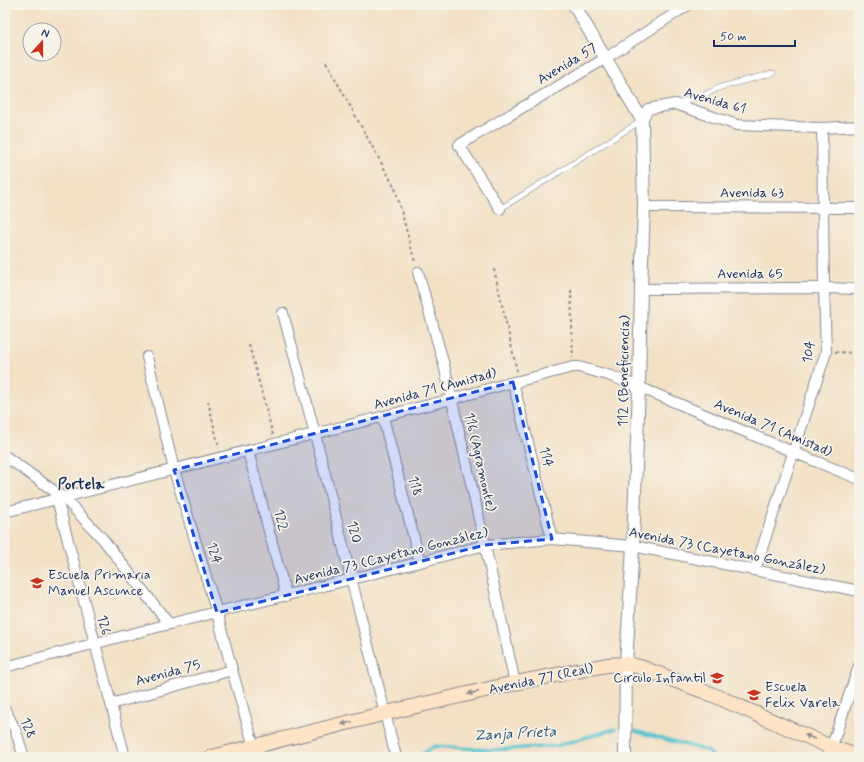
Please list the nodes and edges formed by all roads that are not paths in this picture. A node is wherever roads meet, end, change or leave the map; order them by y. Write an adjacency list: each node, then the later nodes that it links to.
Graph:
1 (574, 5): 3 (street, 112 (Beneficiencia))
2 (688, 5): 3 (street, Avenida 57)
3 (606, 58): 6 (street, 112 (Beneficiencia)); 12 (street, Avenida 57)
4 (773, 73): 5 (lane)
5 (675, 104): 6 (street, Avenida 61); 8 (street, Avenida 61)
6 (642, 120): 9 (street, 112 (Beneficiencia)); 12 (lane, Avenida 61)
7 (859, 126): 8 (street, Avenida 61)
8 (822, 128): 10 (street, 104)
9 (644, 207): 10 (street, Avenida 63); 15 (street, 112 (Beneficiencia))
10 (824, 208): 11 (street, Avenida 63); 14 (street, 104)
11 (859, 208)
12 (500, 210)
13 (418, 272): 21 (street, 116 (Agramonte))
14 (824, 288): 15 (street, Avenida 65); 16 (street, Avenida 65); 25 (street, 104)
15 (641, 289): 20 (street, 112 (Beneficiencia))
16 (859, 289)
17 (283, 313): 23 (street, 120)
18 (147, 357): 27 (street, 124)
19 (516, 382): 20 (street, Avenida 71 (Amistad)); 21 (street, Avenida 71 (Amistad)); 31 (street, 114)
20 (639, 387): 25 (street, Avenida 71 (Amistad)); 33 (street, 112 (Beneficiencia))
21 (452, 399): 22 (street, Avenida 71 (Amistad)); 32 (street, 116 (Agramonte))
22 (383, 417): 23 (street, Avenida 71 (Amistad)); 34 (street, 118)
23 (316, 434): 24 (street, Avenida 71 (Amistad)); 36 (street, 120)
24 (248, 451): 27 (street, Avenida 71 (Amistad)); 38 (street, 122)
25 (793, 452): 28 (street, Avenida 71 (Amistad)); 35 (street, 104)
26 (5, 456): 29 (street)
27 (174, 470): 29 (street, Avenida 71 (Amistad)); 39 (street, 124)
28 (859, 479)
29 (60, 498): 30 (street, Avenida 71 (Amistad)); 40 (street); 41 (street, 126)
30 (5, 512)
31 (552, 539): 32 (street, Avenida 73 (Cayetano González)); 33 (street, Avenida 73 (Cayetano González))
32 (485, 545): 34 (street, Avenida 73 (Cayetano González)); 46 (street, 116 (Agramonte))
33 (634, 546): 35 (street, Avenida 73 (Cayetano González)); 42 (street, 112 (Beneficiencia))
34 (420, 562): 36 (street, Avenida 73 (Cayetano González))
35 (755, 570): 37 (street, Avenida 73 (Cayetano González))
36 (352, 579): 38 (street, Avenida 73 (Cayetano González)); 49 (street, 120)
37 (859, 591)
38 (286, 596): 39 (street, Avenida 73 (Cayetano González))
39 (217, 613): 40 (street, Avenida 73 (Cayetano González)); 45 (street, 124)
40 (170, 624): 41 (street, Avenida 73 (Cayetano González))
41 (95, 644): 44 (street, Avenida 73 (Cayetano González)); 47 (street, 126)
42 (626, 664): 46 (main road, Avenida 77 (Real)); 51 (main road, Avenida 77 (Real), one-way to 42); 56 (street, 112 (Beneficiencia))
43 (859, 666): 51 (street)
44 (5, 667)
45 (232, 670): 47 (street, Avenida 75); 50 (street, 124)
46 (515, 683): 49 (main road, Avenida 77 (Real), one-way to 49)
47 (111, 704): 53 (street, 126)
48 (5, 710): 52 (street, 128)
49 (386, 713): 50 (main road, Avenida 77 (Real), one-way to 50); 55 (street, 120)
50 (255, 752): 54 (main road, Avenida 77 (Real))
51 (829, 752): 57 (main road, Avenida 77 (Real))
52 (24, 757)
53 (125, 757)
54 (212, 757)
55 (396, 757)
56 (625, 757)
57 (859, 757)

